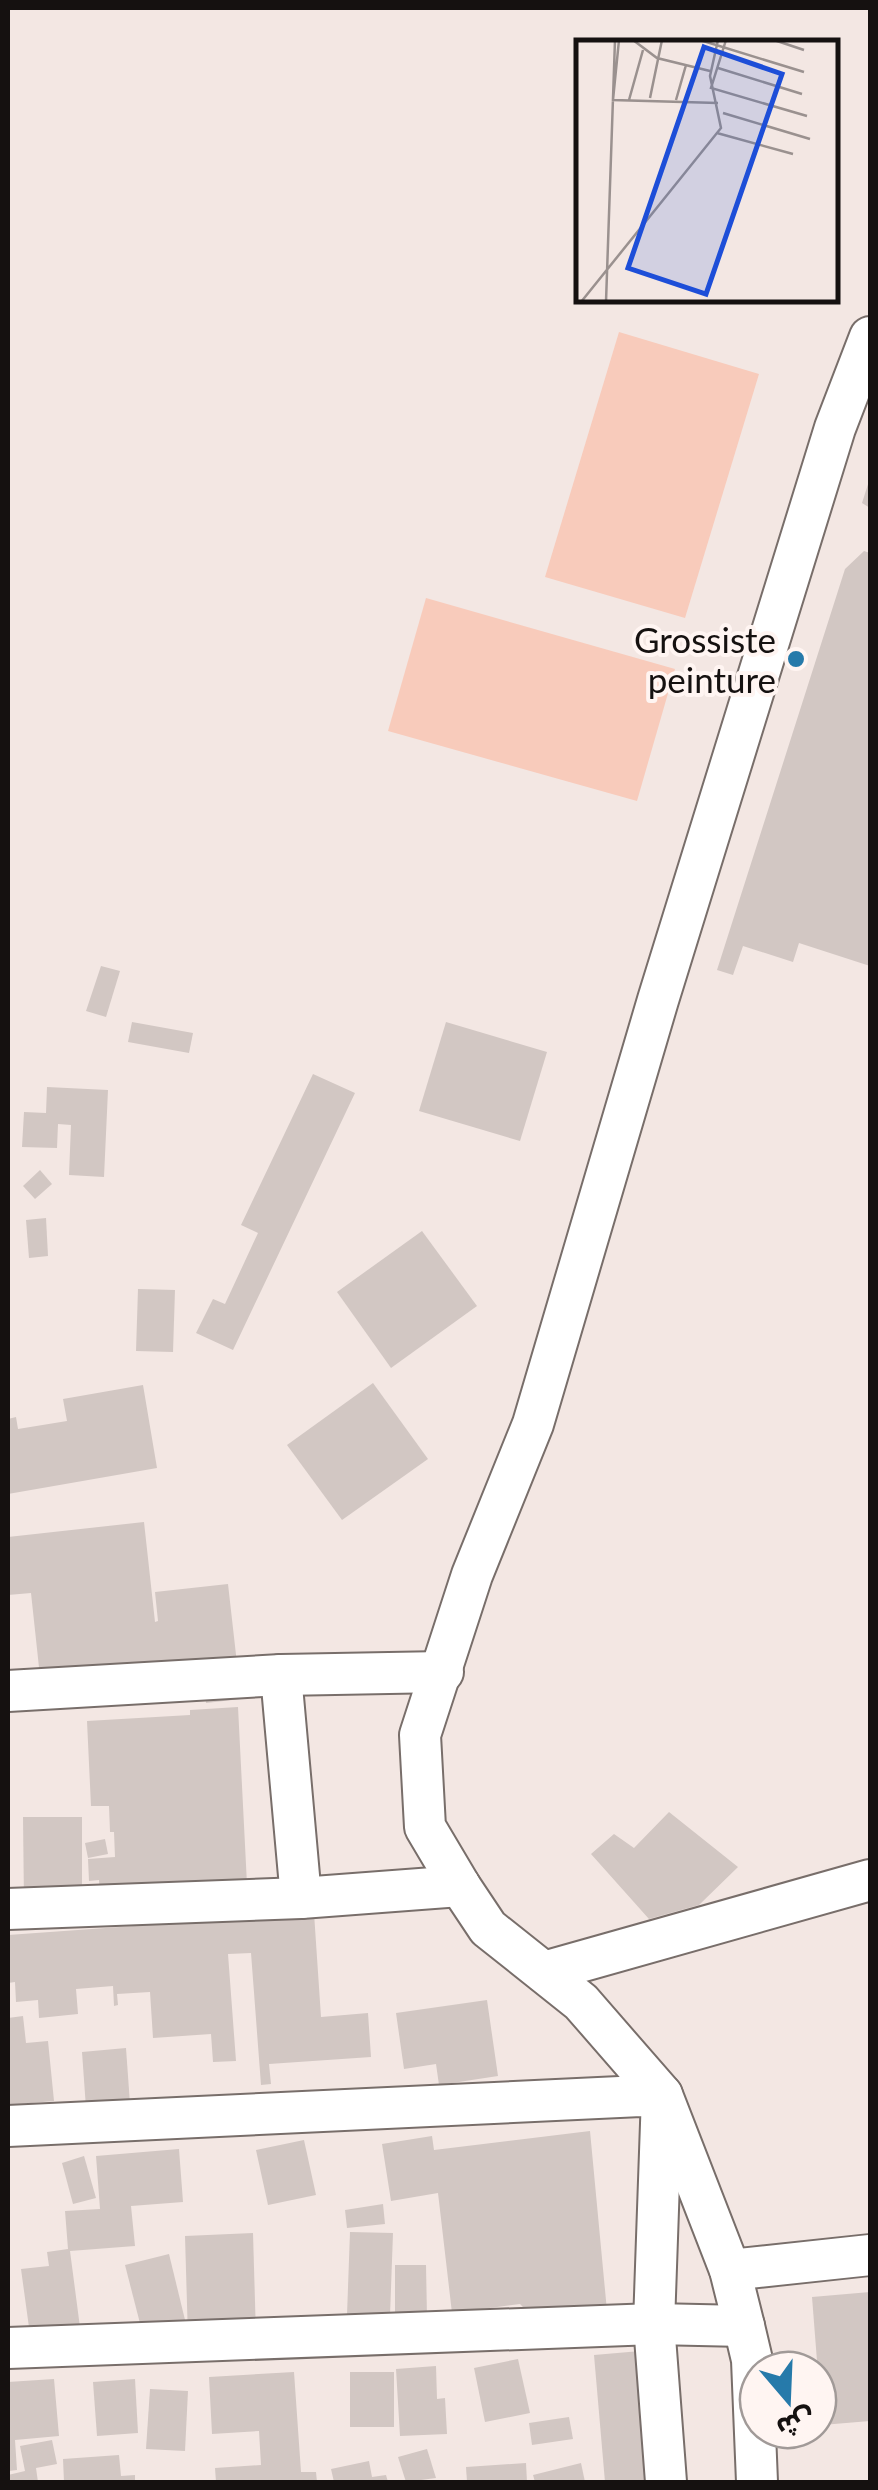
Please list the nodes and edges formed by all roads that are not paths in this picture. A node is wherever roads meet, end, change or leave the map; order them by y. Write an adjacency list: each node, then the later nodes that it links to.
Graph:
1 (870, 336): 2 (street)
2 (443, 1672): 3 (street); 6 (street)
3 (282, 1675): 4 (street); 7 (street)
4 (8, 1691)
5 (870, 1880): 9 (street)
6 (460, 1886): 7 (street); 9 (street)
7 (301, 1898): 8 (street)
8 (8, 1909)
9 (544, 1972): 10 (street)
10 (662, 2094): 11 (street); 13 (street); 14 (street)
11 (8, 2126)
12 (870, 2256): 13 (street)
13 (730, 2270): 15 (street)
14 (654, 2324): 15 (street); 16 (street); 17 (street)
15 (744, 2326): 18 (street)
16 (8, 2348)
17 (666, 2482)
18 (757, 2482)

